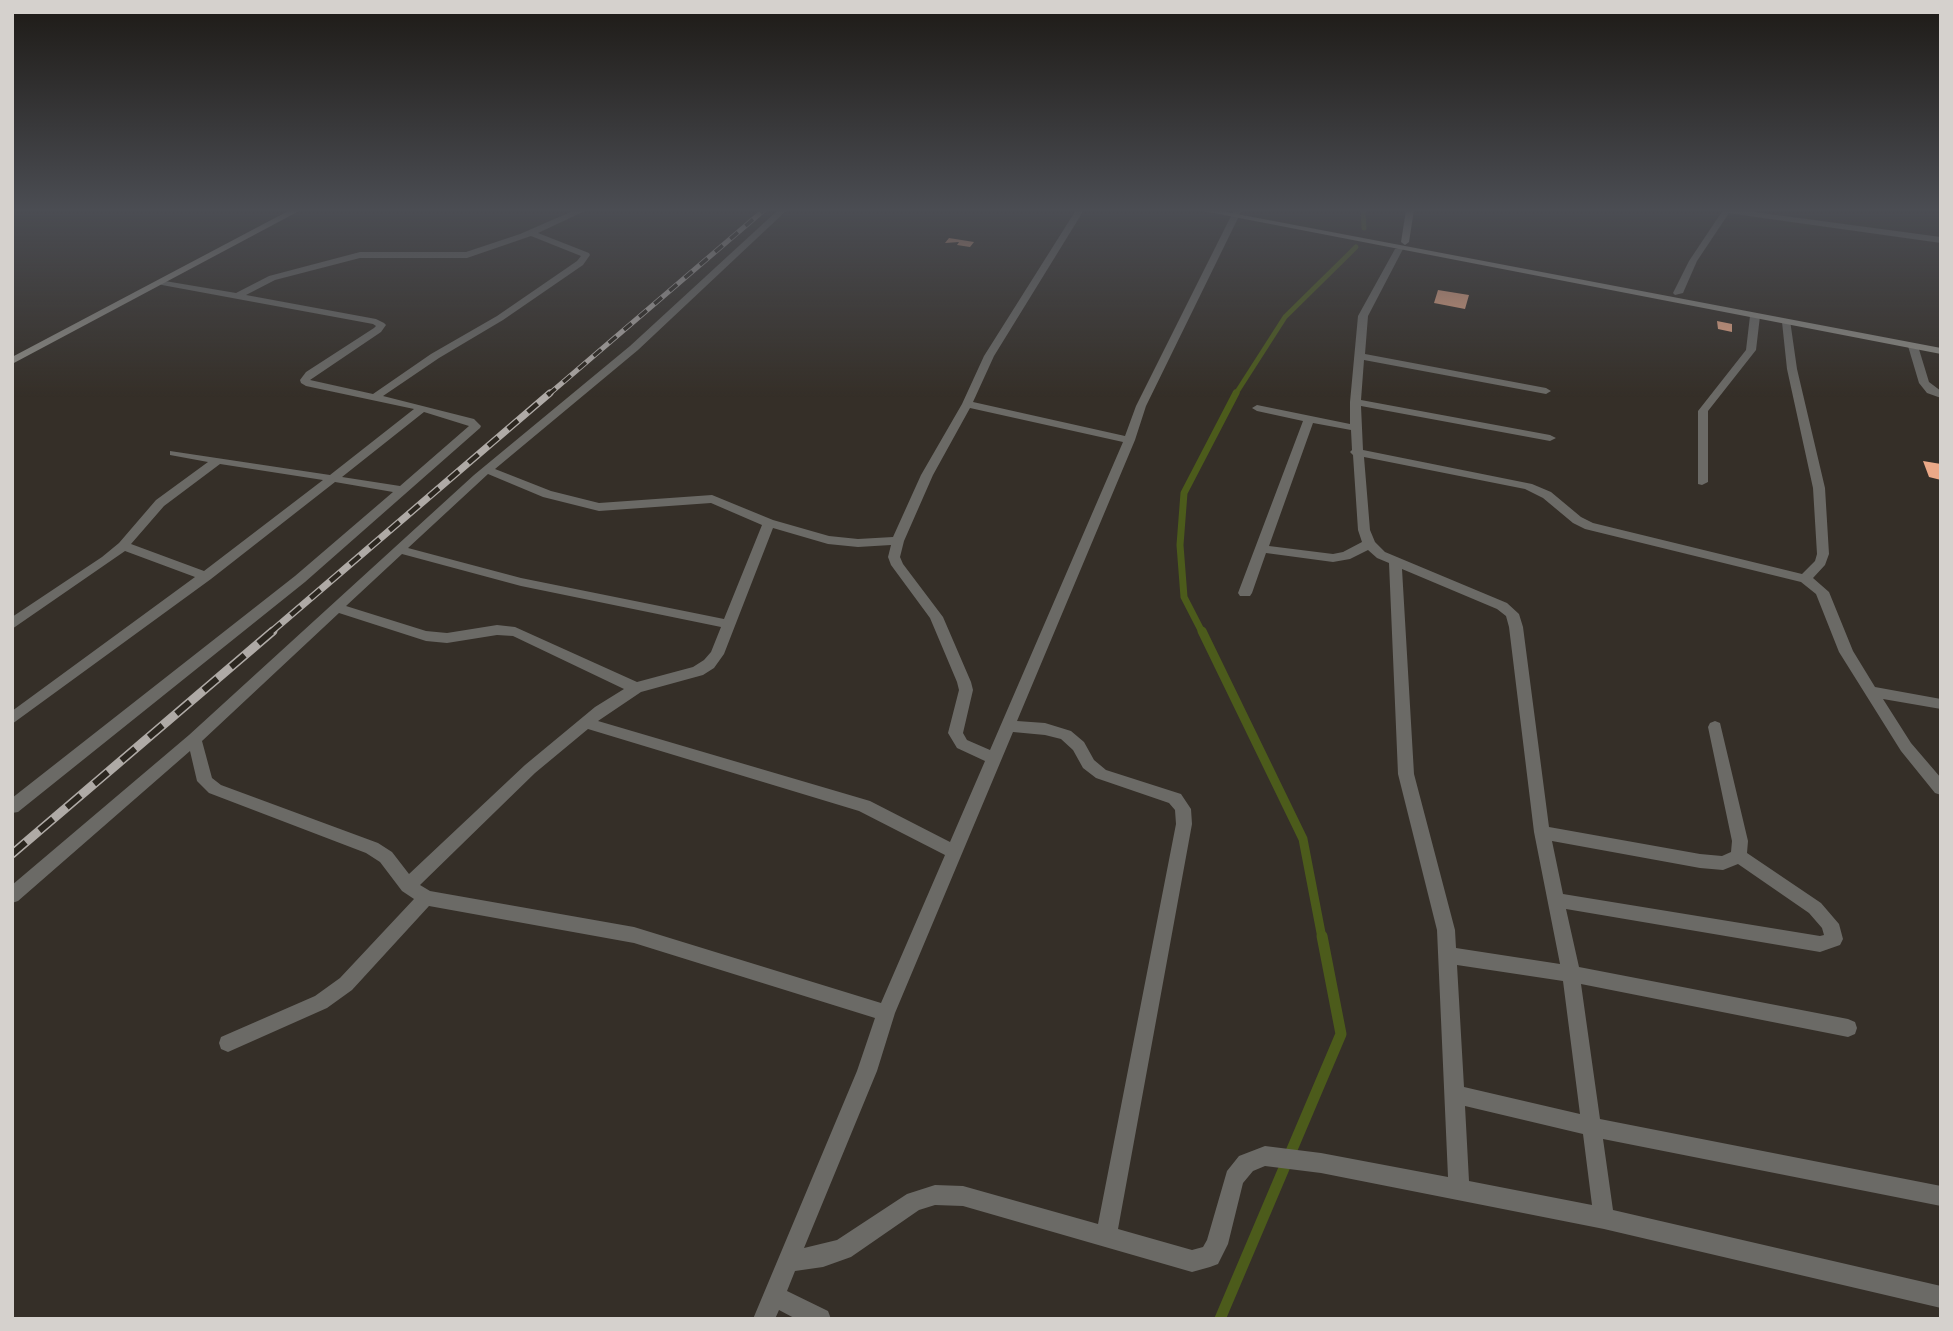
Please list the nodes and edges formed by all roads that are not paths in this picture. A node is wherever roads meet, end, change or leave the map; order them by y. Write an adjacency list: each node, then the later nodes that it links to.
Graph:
1 (181, 272): 11 (street)
2 (294, 272): 13 (street)
3 (567, 272): 23 (street)
4 (716, 272): 35 (street)
5 (1041, 272): 25 (street)
6 (1207, 272): 31 (street)
7 (1387, 272): 19 (street)
8 (1537, 272): 14 (street)
9 (1558, 272): 12 (street)
10 (1688, 272): 12 (street)
11 (162, 282): 13 (street); 20 (street)
12 (1678, 293): 16 (street)
13 (237, 296): 23 (street)
14 (1755, 316): 15 (street); 37 (street)
15 (1787, 322): 17 (street); 47 (street)
16 (1941, 342)
17 (1913, 346): 18 (street); 22 (street)
18 (1941, 351)
19 (1360, 356): 21 (street); 24 (street)
20 (12, 361)
21 (1546, 391)
22 (1941, 395)
23 (374, 398): 26 (street)
24 (1355, 401): 29 (street); 30 (street)
25 (967, 404): 31 (street); 40 (street)
26 (422, 408): 36 (street); 38 (street)
27 (1257, 408): 28 (street)
28 (1309, 419): 29 (street); 43 (street)
29 (1356, 428): 32 (street)
30 (1550, 438)
31 (1129, 440): 57 (street)
32 (1356, 452): 41 (street); 47 (street)
33 (174, 453): 34 (street)
34 (218, 460): 36 (street); 42 (street)
35 (487, 470): 39 (street); 44 (street)
36 (332, 478): 38 (street); 46 (street)
37 (1702, 481)
38 (404, 490): 62 (street)
39 (769, 523): 40 (street); 51 (street)
40 (898, 541): 60 (street)
41 (1368, 544): 43 (street); 45 (street)
42 (123, 546): 46 (street); 50 (street)
43 (1263, 549): 48 (street)
44 (400, 550): 49 (street); 51 (street)
45 (1395, 563): 63 (street); 70 (street)
46 (206, 576): 55 (street)
47 (1805, 579): 53 (street)
48 (1245, 593)
49 (337, 608): 52 (street); 59 (street)
50 (12, 624)
51 (728, 624): 52 (street)
52 (636, 688): 56 (street)
53 (1871, 691): 54 (street); 61 (street)
54 (1941, 704)
55 (12, 719)
56 (585, 723): 64 (street); 66 (street)
57 (1007, 726): 60 (street); 80 (street)
58 (1715, 727): 65 (street)
59 (194, 739): 66 (street); 67 (street)
60 (993, 758): 64 (street)
61 (1941, 789)
62 (12, 807)
63 (1542, 832): 65 (street); 69 (street)
64 (954, 852): 72 (street)
65 (1739, 856): 69 (street)
66 (408, 886): 68 (street)
67 (12, 896)
68 (426, 898): 72 (street); 74 (street)
69 (1556, 900): 71 (street)
70 (1447, 955): 71 (street); 75 (street)
71 (1571, 974): 73 (street); 76 (street)
72 (886, 1013): 81 (street)
73 (1848, 1028)
74 (228, 1043)
75 (1454, 1094): 76 (street); 77 (street)
76 (1593, 1128): 78 (street); 79 (street)
77 (1459, 1189): 79 (street); 80 (street)
78 (1941, 1196)
79 (1604, 1218): 83 (street)
80 (1105, 1238): 81 (street)
81 (789, 1261): 82 (street)
82 (774, 1296): 84 (street); 85 (street)
83 (1941, 1297)
84 (764, 1319)
85 (820, 1319)

